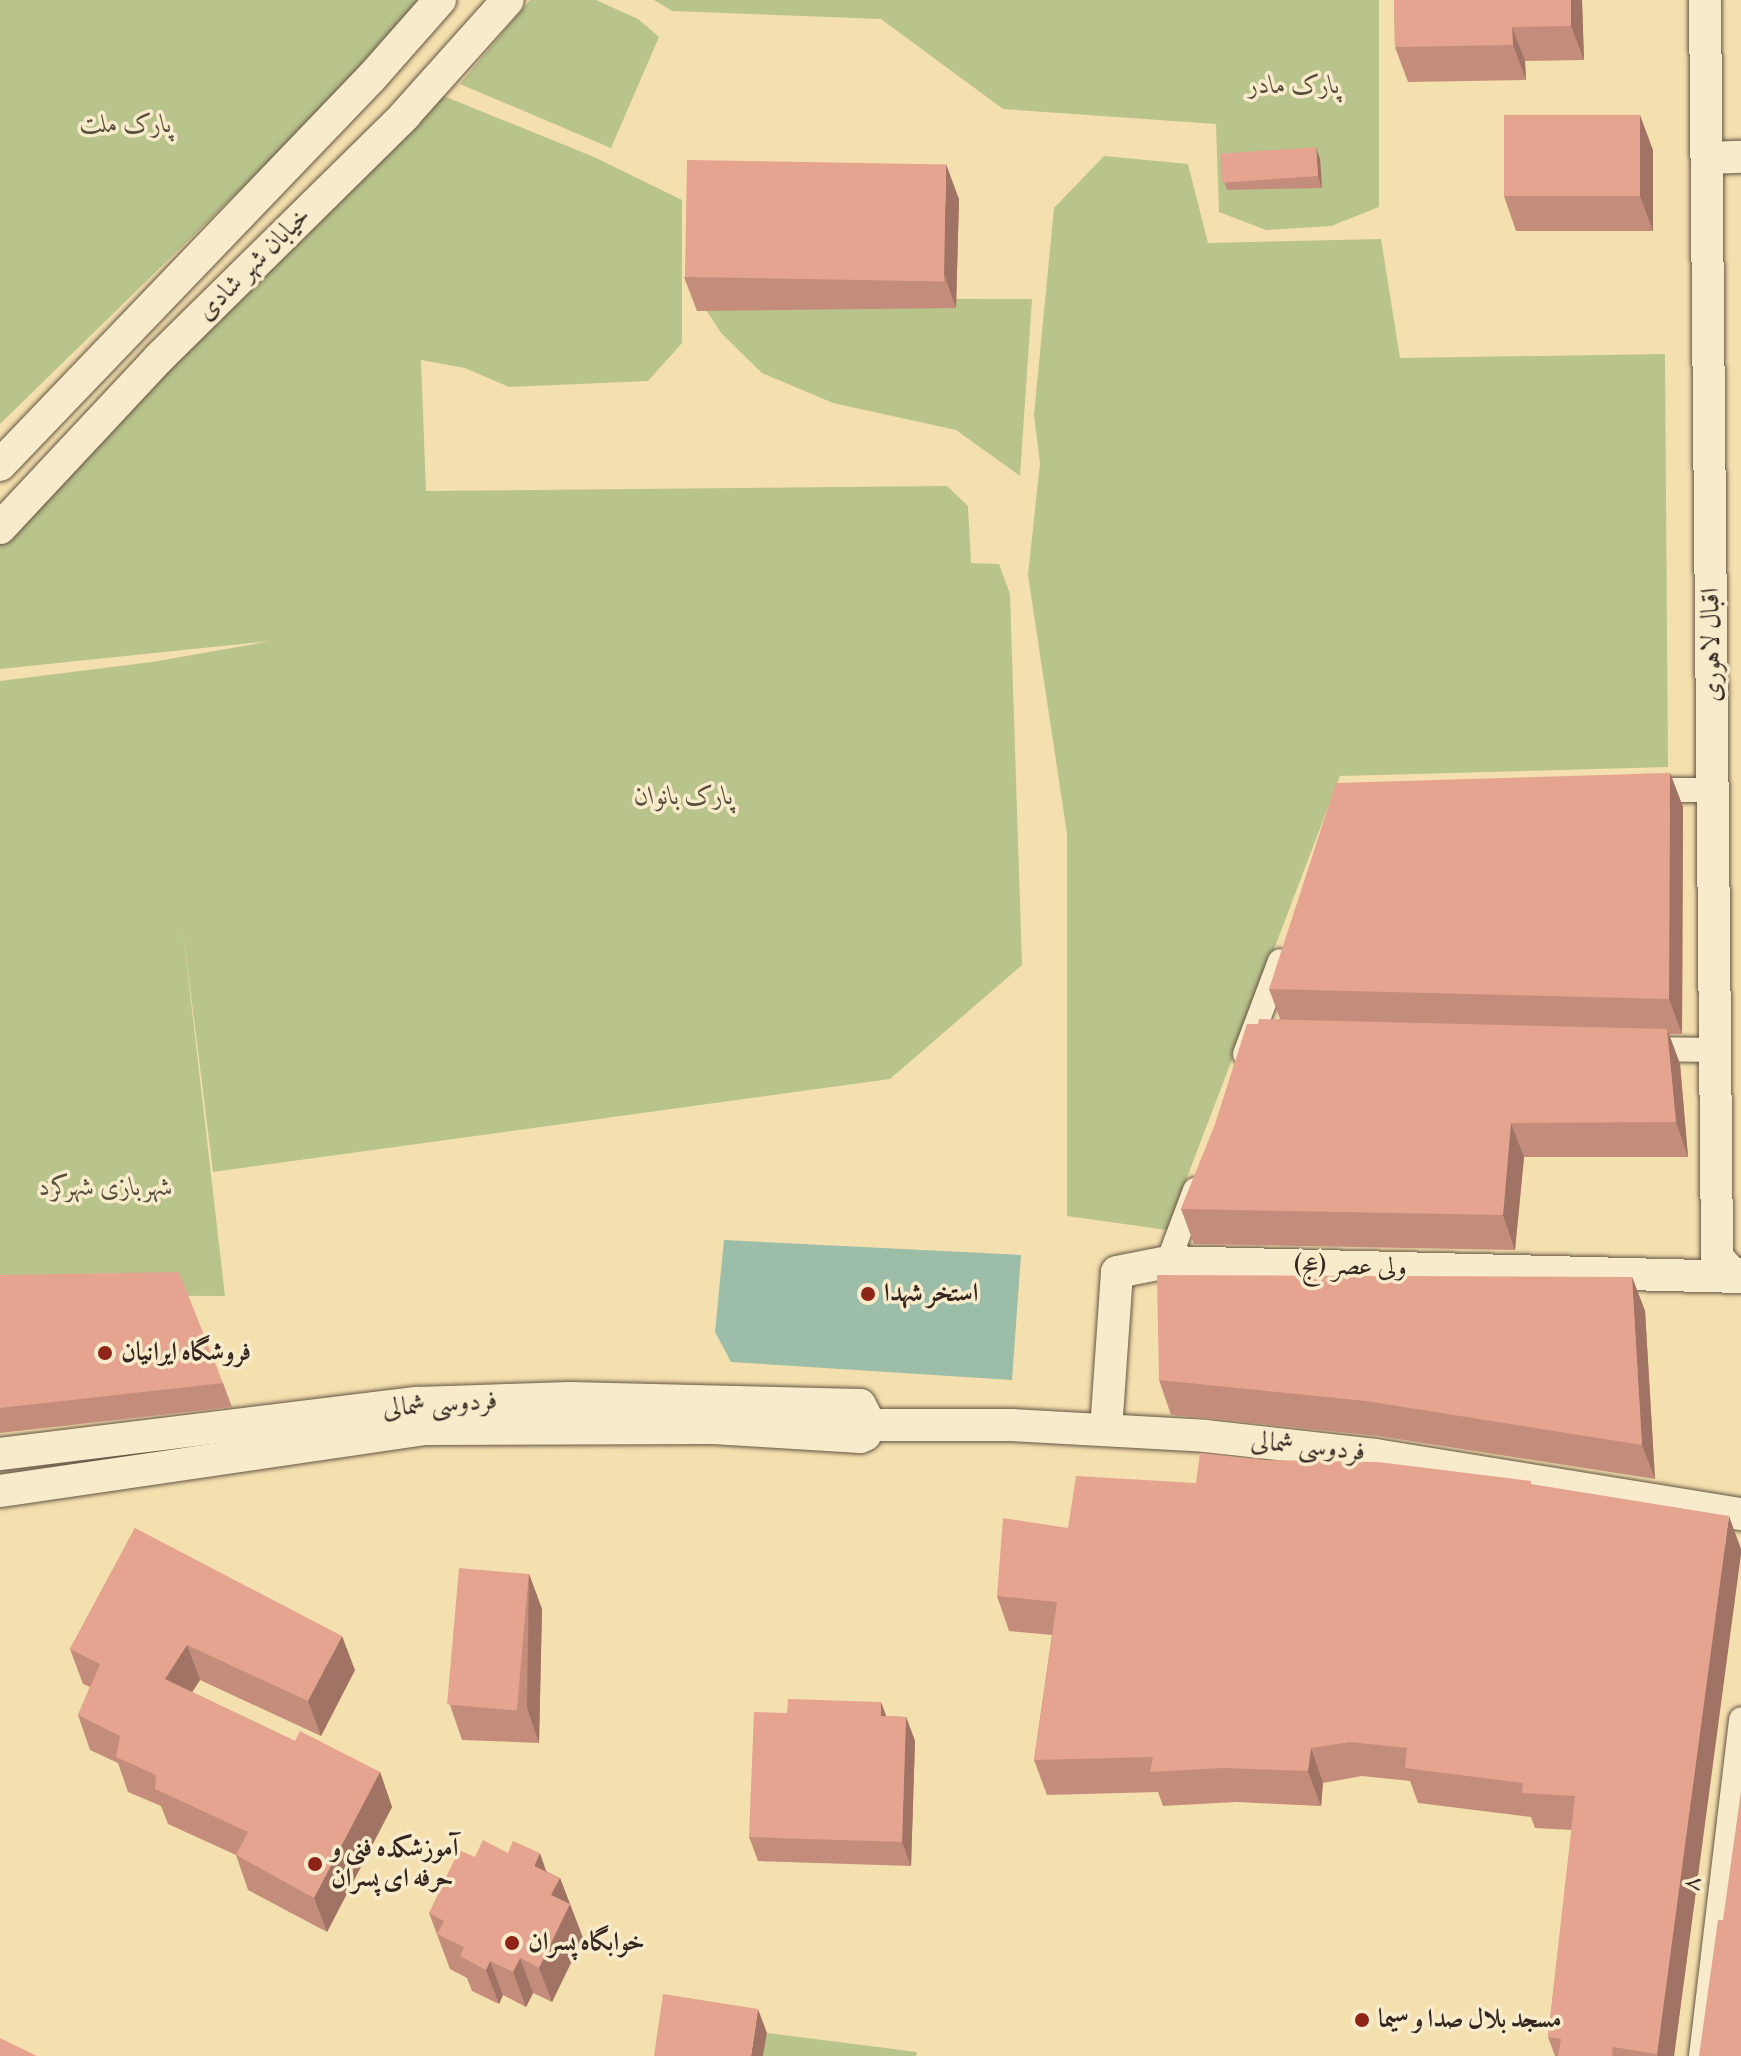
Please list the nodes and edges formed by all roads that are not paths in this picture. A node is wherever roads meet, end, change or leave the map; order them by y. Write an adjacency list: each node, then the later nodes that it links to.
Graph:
1 (440, 0): 6 (main road, خیابان شهر شادی)
2 (508, 0): 7 (main road, خیابان شهر شادی)
3 (1705, 0): 5 (main road, اقبال لاهوری)
4 (1741, 157): 5 (main road)
5 (1707, 158): 9 (main road, اقبال لاهوری)
6 (0, 465)
7 (0, 528)
8 (1629, 790): 9 (street)
9 (1714, 790): 14 (main road, اقبال لاهوری)
10 (1289, 938): 11 (street)
11 (1251, 1038): 12 (street); 15 (street)
12 (1281, 1039)
13 (1621, 1048): 14 (street)
14 (1717, 1050): 18 (main road, اقبال لاهوری)
15 (1235, 1083)
16 (1201, 1173): 17 (street)
17 (1168, 1262): 18 (main road, ولی عصر (عج)); 20 (main road, ولی عصر (عج))
18 (1739, 1276)
19 (870, 1425): 20 (main road, فردوسی شمالی); 21 (main road, فردوسی شمالی); 22 (main road, فردوسی شمالی)
20 (1106, 1430): 23 (main road, فردوسی شمالی)
21 (0, 1454)
22 (0, 1491)
23 (1741, 1514)
24 (1741, 1719): 25 (street, ۸)
25 (1701, 2056)

